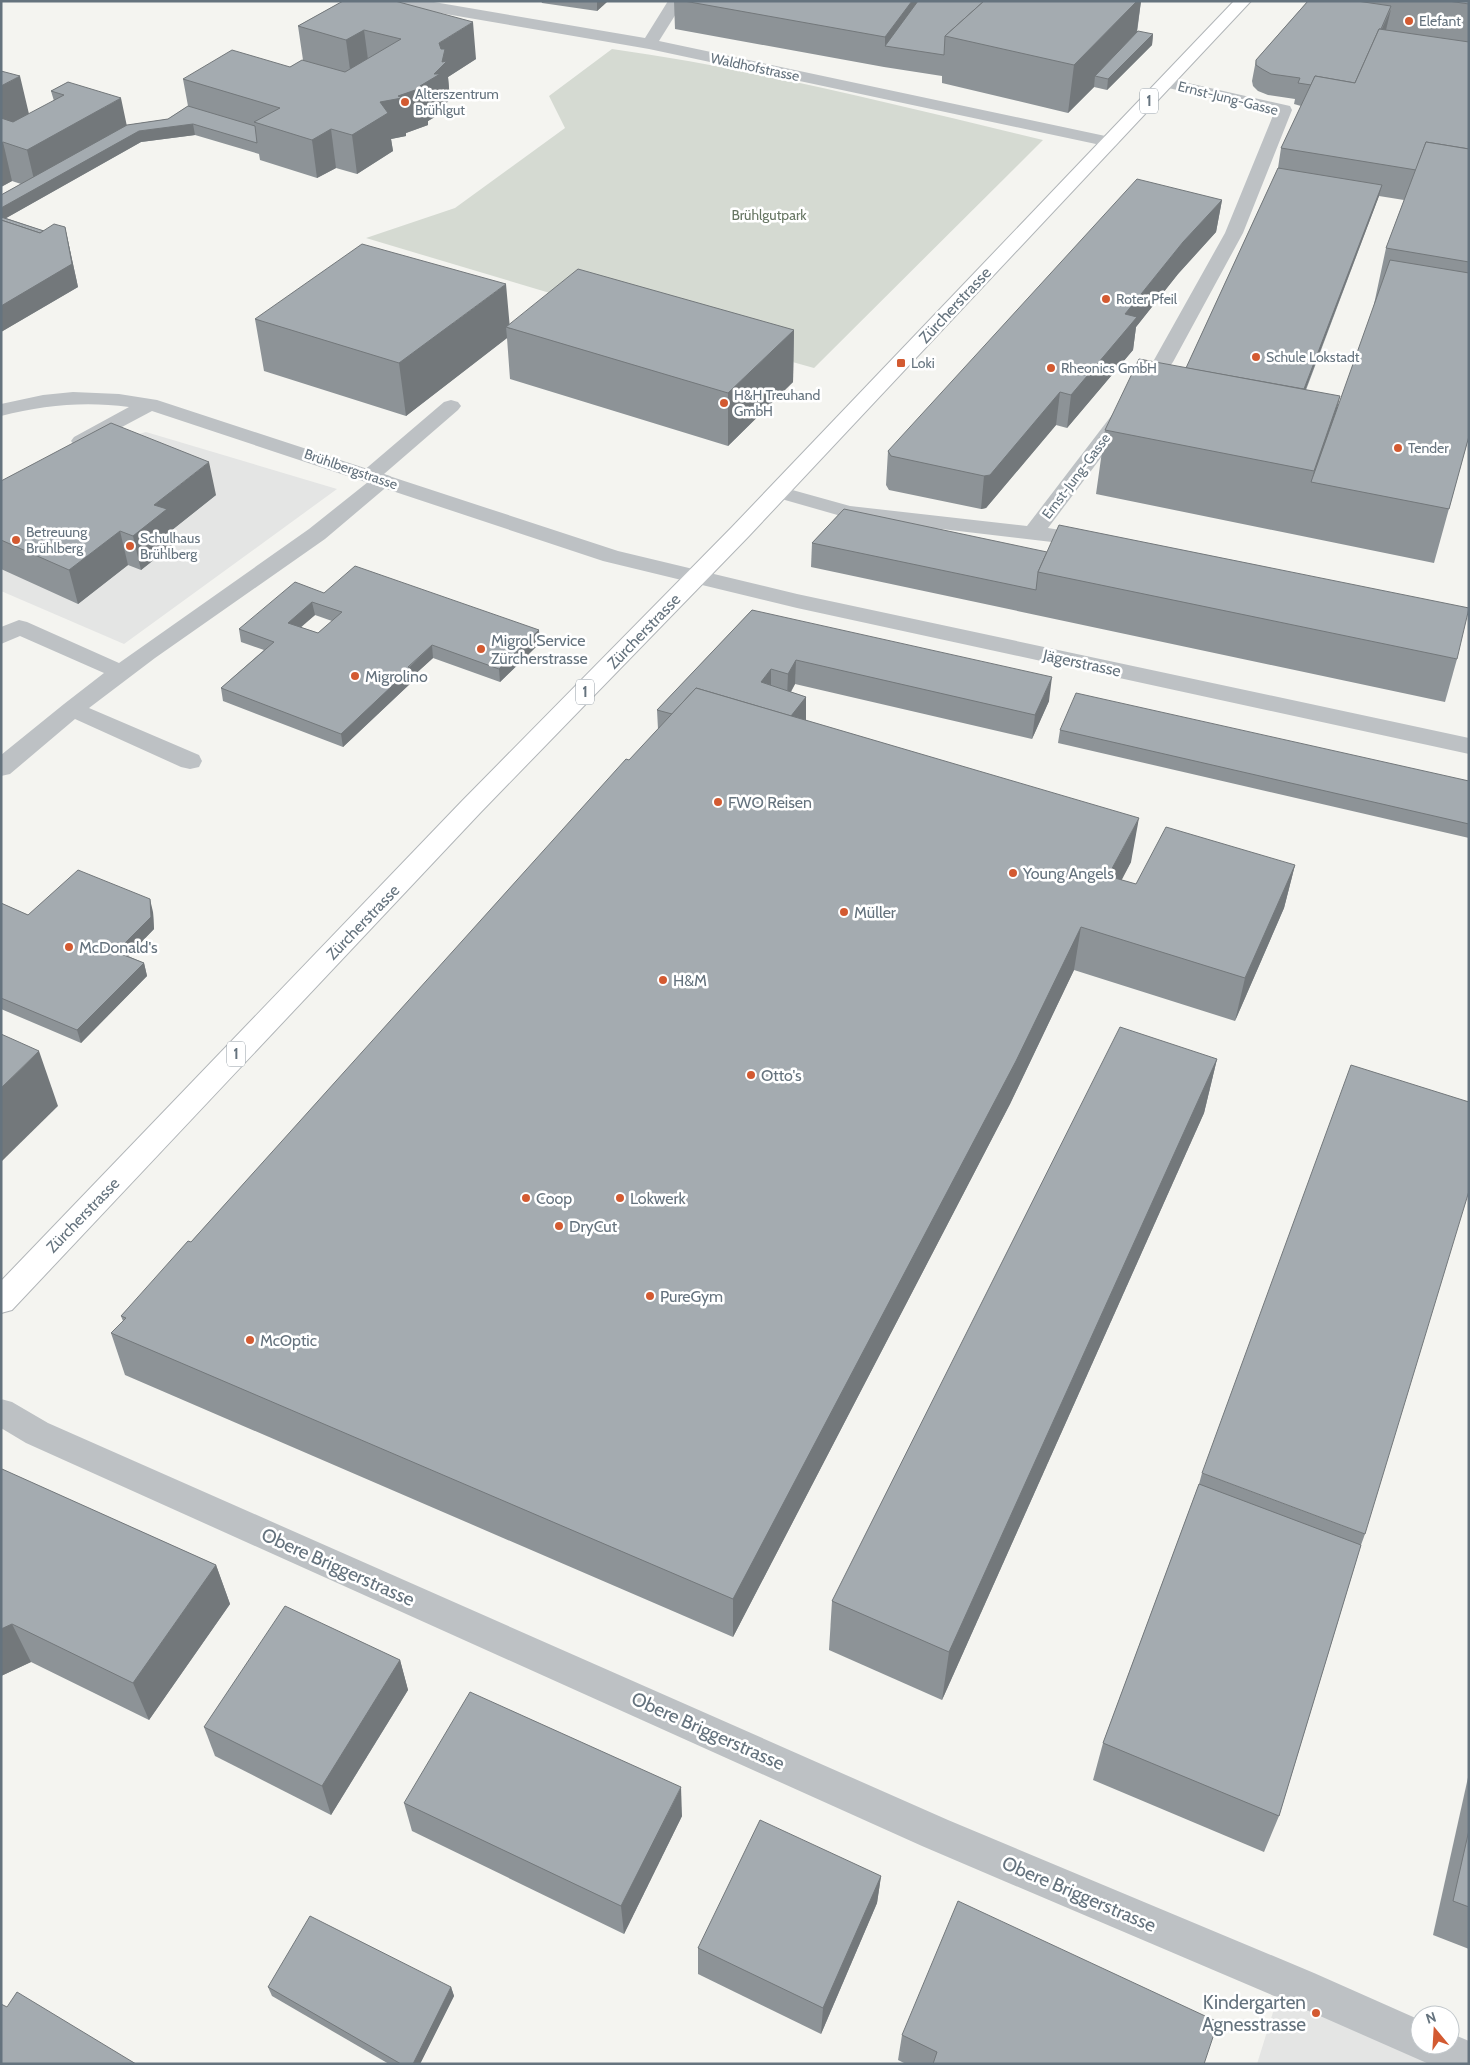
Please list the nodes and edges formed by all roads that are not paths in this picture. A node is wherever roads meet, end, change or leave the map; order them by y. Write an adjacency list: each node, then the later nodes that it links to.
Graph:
1 (399, 1): 4 (street, Waldhofstrasse)
2 (676, 1): 4 (street)
3 (1243, 1): 5 (main road, Zürcherstrasse / 1)
4 (649, 44): 6 (street, Waldhofstrasse)
5 (1166, 83): 6 (main road, Zürcherstrasse / 1); 13 (street, Ernst-Jung-Gasse)
6 (1110, 142): 12 (main road, Zürcherstrasse / 1)
7 (150, 404): 9 (street, Brühlbergstrasse); 10 (street); 11 (street, Brühlbergstrasse)
8 (451, 406): 11 (street)
9 (1, 410)
10 (62, 451)
11 (376, 478): 15 (street, Brühlbergstrasse); 17 (street)
12 (778, 492): 13 (street); 15 (main road, Zürcherstrasse / 1)
13 (1033, 533): 14 (street, Ernst-Jung-Gasse)
14 (1070, 538)
15 (697, 577): 19 (street, Jägerstrasse); 22 (main road, Zürcherstrasse / 1)
16 (1, 637): 17 (street)
17 (122, 672): 18 (street)
18 (72, 709): 20 (street); 21 (street)
19 (1469, 746)
20 (190, 761)
21 (1, 768)
22 (1, 1301)
23 (1, 1412): 24 (street, Obere Briggerstrasse)
24 (1410, 2036)
25 (1454, 2055): 26 (street)
26 (1469, 2062)

